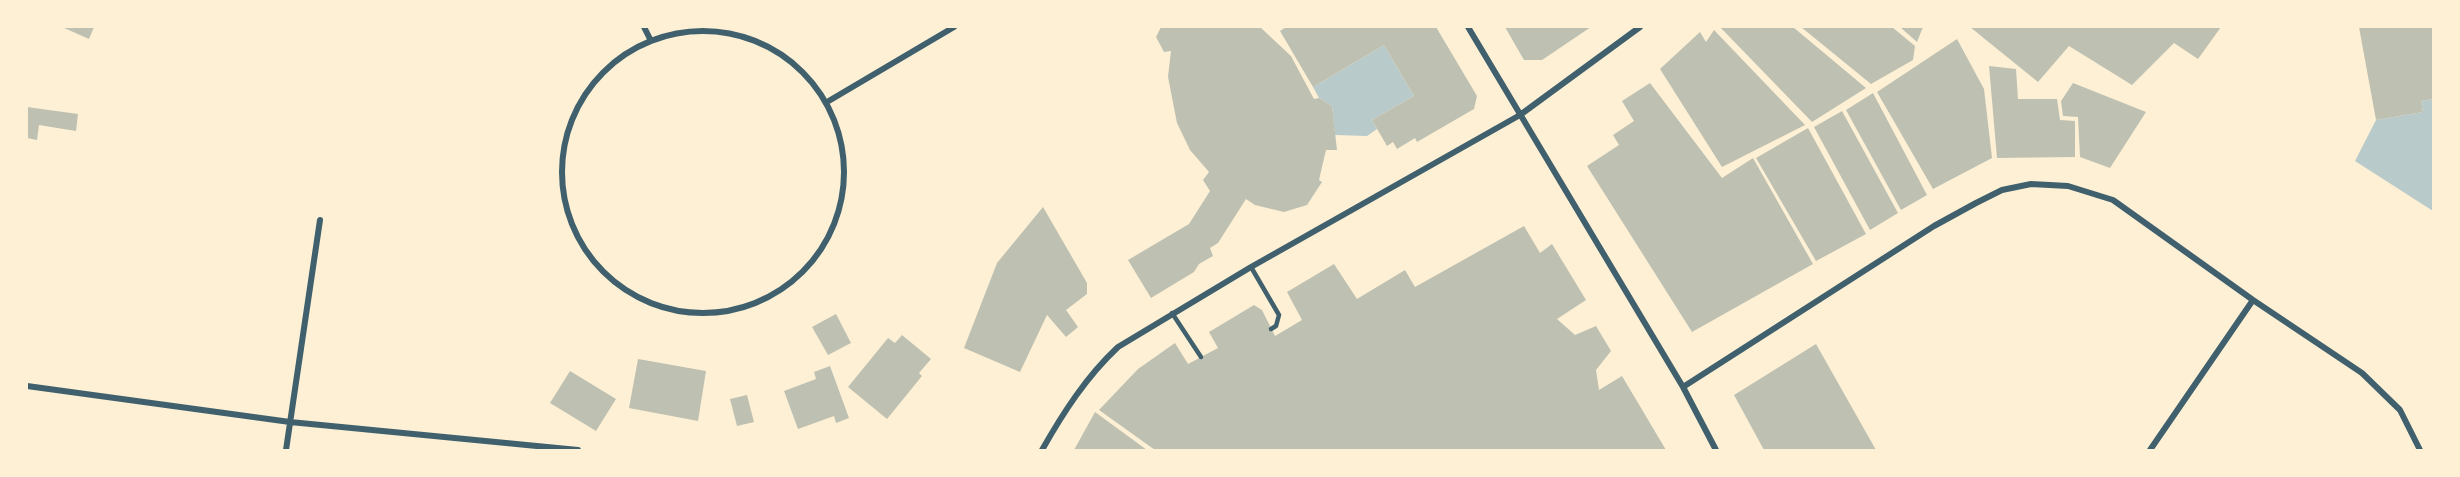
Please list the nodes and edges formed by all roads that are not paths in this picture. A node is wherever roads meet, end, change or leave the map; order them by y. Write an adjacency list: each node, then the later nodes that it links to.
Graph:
1 (644, 27): 5 (street)
2 (954, 27): 6 (street)
3 (1468, 27): 7 (street)
4 (1640, 27): 7 (street)
5 (650, 39): 6 (street); 6 (street)
6 (827, 102)
7 (1520, 116): 9 (street); 15 (street)
8 (320, 220): 16 (street)
9 (1251, 267): 11 (street); 12 (lane)
10 (2253, 300): 15 (street); 21 (street); 22 (street)
11 (1172, 313): 13 (lane); 19 (street)
12 (1271, 329)
13 (1201, 357)
14 (27, 386): 16 (street)
15 (1683, 387): 20 (street)
16 (290, 422): 17 (street); 18 (street)
17 (286, 450)
18 (578, 450)
19 (1042, 450)
20 (1716, 450)
21 (2150, 450)
22 (2420, 450)

